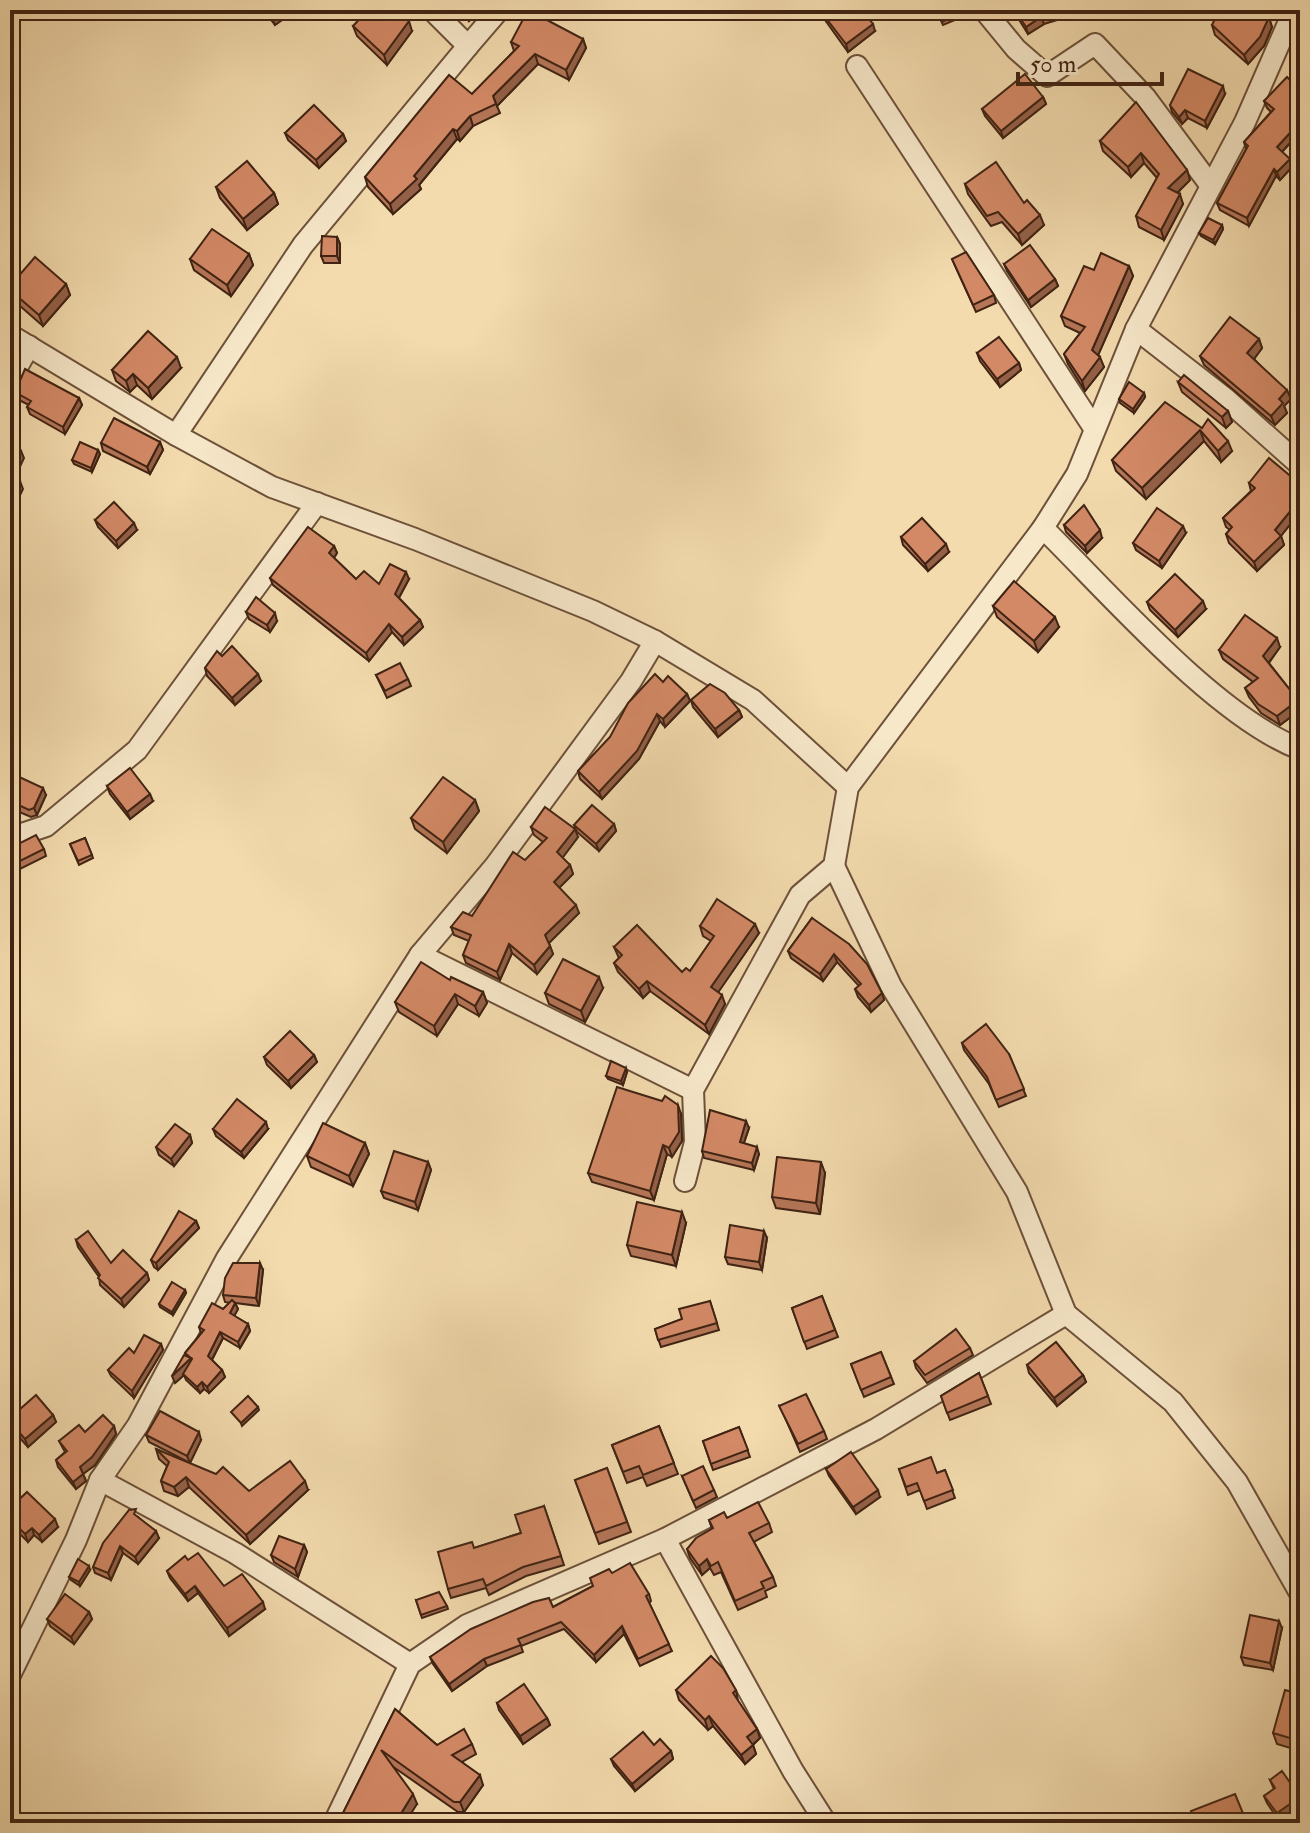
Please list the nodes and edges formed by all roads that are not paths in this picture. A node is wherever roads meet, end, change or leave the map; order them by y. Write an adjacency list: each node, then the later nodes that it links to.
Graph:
1 (432, 10): 5 (street)
2 (499, 10): 5 (street)
3 (984, 10): 7 (street)
4 (1294, 27): 7 (street)
5 (468, 46): 13 (street)
6 (857, 66): 12 (street)
7 (1211, 186): 8 (street)
8 (1136, 329): 12 (street); 14 (street)
9 (10, 335): 10 (street)
10 (29, 346): 11 (street); 13 (street)
11 (10, 380)
12 (1094, 428): 16 (street)
13 (176, 435): 15 (street)
14 (1300, 465)
15 (317, 503): 17 (street); 20 (street)
16 (1043, 528): 18 (street); 19 (street)
17 (655, 641): 19 (street); 22 (street)
18 (1300, 749)
19 (848, 787): 21 (street)
20 (10, 838)
21 (834, 866): 23 (street); 25 (street)
22 (420, 955): 23 (street); 26 (street)
23 (693, 1090): 24 (street)
24 (685, 1181)
25 (1066, 1314): 27 (street); 28 (street)
26 (100, 1480): 29 (street); 30 (street)
27 (665, 1539): 29 (street); 32 (street)
28 (1300, 1593)
29 (410, 1664): 31 (street)
30 (10, 1675)
31 (334, 1823)
32 (826, 1823)

